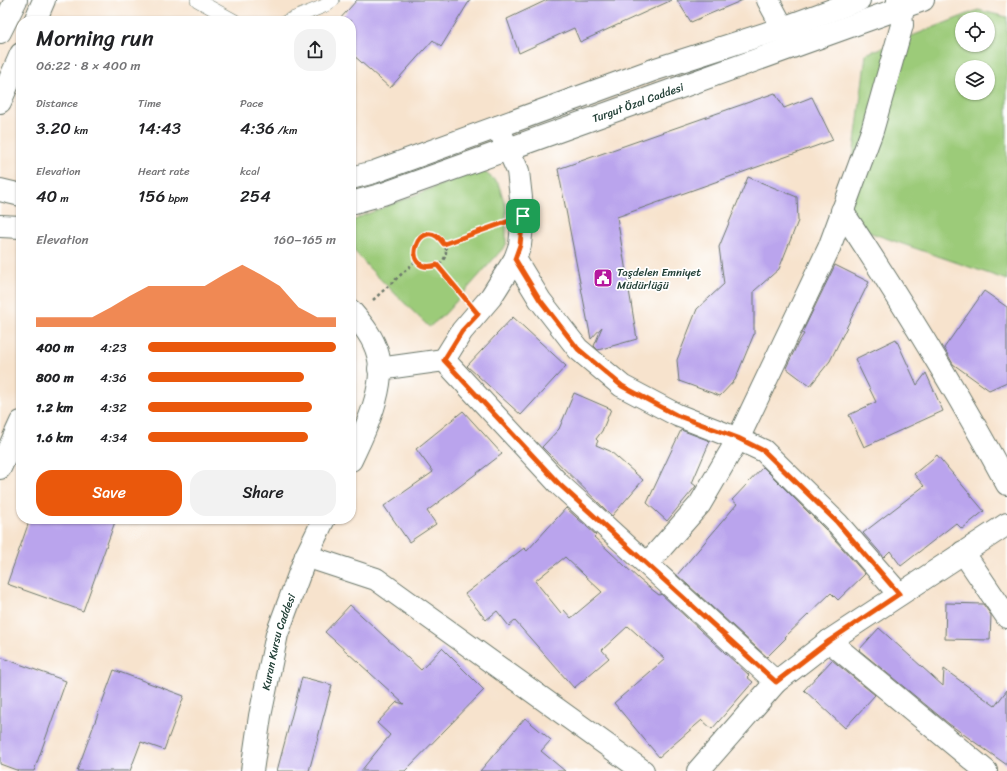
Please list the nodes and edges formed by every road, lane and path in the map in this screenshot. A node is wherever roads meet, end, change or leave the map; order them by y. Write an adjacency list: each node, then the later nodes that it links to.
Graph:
1 (16, 0): 13 (street)
2 (44, 0): 9 (street)
3 (197, 0): 10 (lane)
4 (333, 0): 11 (lane)
5 (768, 0): 12 (street)
6 (859, 0): 12 (street)
7 (924, 0): 8 (street, Turgut Özal Caddesi)
8 (900, 4): 14 (street, Turgut Özal Caddesi); 23 (street)
9 (37, 16)
10 (225, 16)
11 (299, 16)
12 (783, 28): 14 (street); 17 (street)
13 (0, 32)
14 (796, 45): 18 (street, Turgut Özal Caddesi)
15 (16, 65): 16 (street)
16 (0, 102)
17 (498, 127): 18 (street); 19 (street)
18 (507, 148): 22 (street, Turgut Özal Caddesi); 24 (street)
19 (356, 177)
20 (0, 190): 21 (street)
21 (16, 194)
22 (356, 202)
23 (842, 211): 37 (street); 40 (street)
24 (523, 216): 27 (path); 28 (street)
25 (0, 226): 26 (street)
26 (16, 227)
27 (444, 244): 29 (path); 30 (path)
28 (515, 259): 32 (street); 37 (street)
29 (417, 260): 30 (path); 31 (path)
30 (437, 265): 32 (path)
31 (356, 311)
32 (478, 314): 34 (street)
33 (356, 317): 35 (street)
34 (444, 360): 35 (street); 45 (street)
35 (379, 369): 38 (street)
36 (16, 433): 39 (street)
37 (738, 438): 45 (street); 46 (street)
38 (356, 448)
39 (0, 468)
40 (1007, 484)
41 (322, 524): 44 (street, Kuran Kursu Caddesi)
42 (1007, 524): 43 (street)
43 (963, 552): 46 (street); 47 (street)
44 (306, 556): 50 (street, Kuran Kursu Caddesi); 51 (street)
45 (647, 564): 49 (street)
46 (899, 594): 48 (street)
47 (1007, 617)
48 (829, 641): 49 (street); 53 (street)
49 (776, 682): 52 (street)
50 (252, 771)
51 (643, 771)
52 (698, 771)
53 (986, 771)

